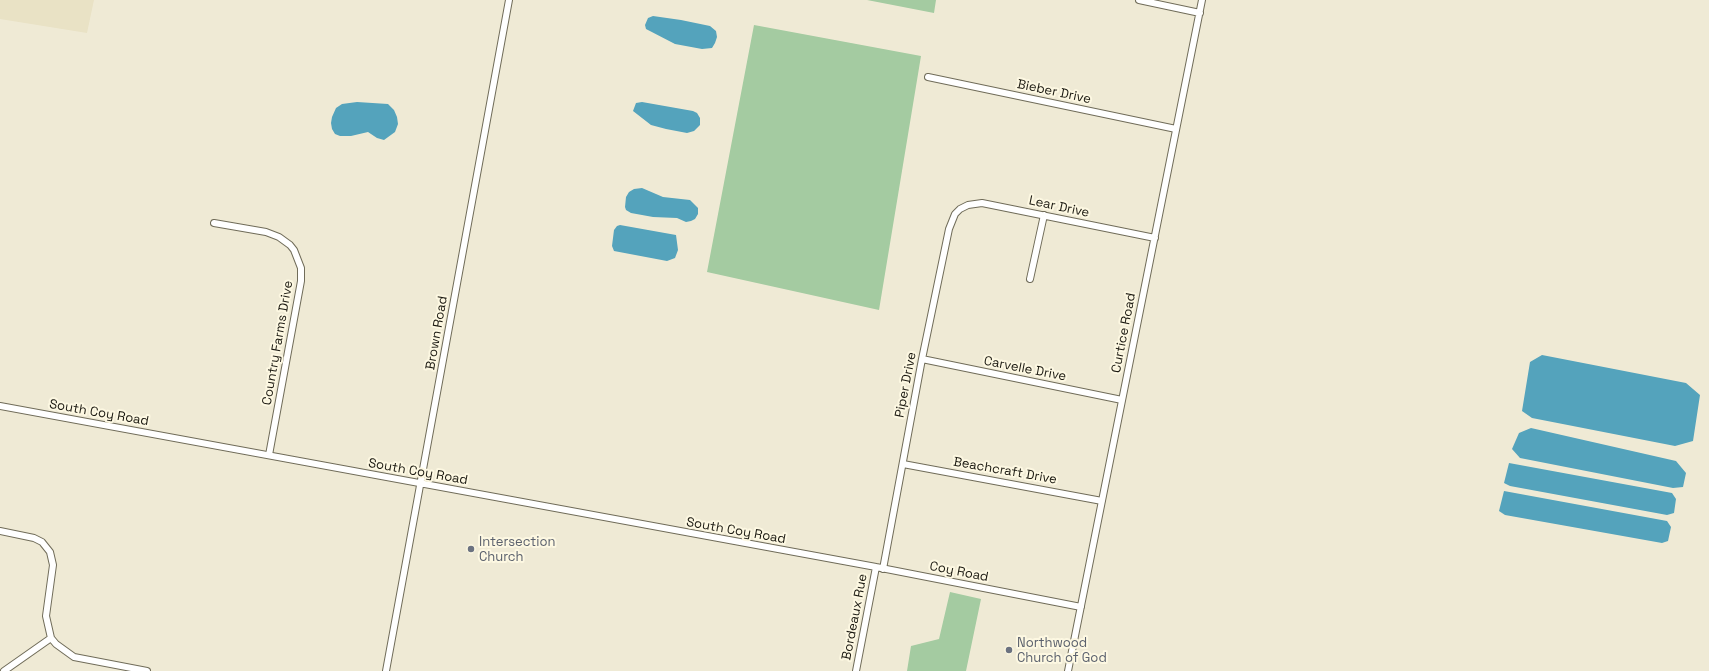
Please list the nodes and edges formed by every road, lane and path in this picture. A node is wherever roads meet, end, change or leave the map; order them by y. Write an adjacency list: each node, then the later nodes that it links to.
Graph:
1 (509, 0): 17 (street, Brown Road)
2 (1139, 0): 4 (street)
3 (1202, 0): 4 (street, Curtice Road)
4 (1200, 13): 6 (street, Curtice Road)
5 (928, 77): 6 (street, Bieber Drive)
6 (1176, 129): 10 (street, Curtice Road)
7 (960, 209): 8 (street, Lear Drive); 12 (street, Piper Drive)
8 (1044, 215): 10 (street, Lear Drive); 11 (street)
9 (214, 223): 15 (street, Country Farms Drive)
10 (1155, 238): 13 (street, Curtice Road)
11 (1030, 279)
12 (922, 359): 13 (street, Carvelle Drive); 16 (street, Piper Drive)
13 (1122, 400): 18 (street, Curtice Road)
14 (0, 406): 15 (street, South Coy Road)
15 (269, 456): 17 (street, South Coy Road)
16 (902, 464): 18 (street, Beachcraft Drive); 22 (street, Piper Drive)
17 (420, 483): 20 (street, South Coy Road); 27 (street, Brown Road)
18 (1102, 501): 23 (street, Curtice Road)
19 (0, 531): 24 (street)
20 (832, 560): 21 (street, Coy Road)
21 (876, 567): 22 (street, Coy Road); 28 (street, Bordeaux Rue)
22 (883, 569): 23 (street, Coy Road)
23 (1081, 607): 29 (street, Curtice Road)
24 (51, 638): 25 (street); 26 (street)
25 (4, 671)
26 (147, 671)
27 (386, 671)
28 (856, 671)
29 (1068, 671)

